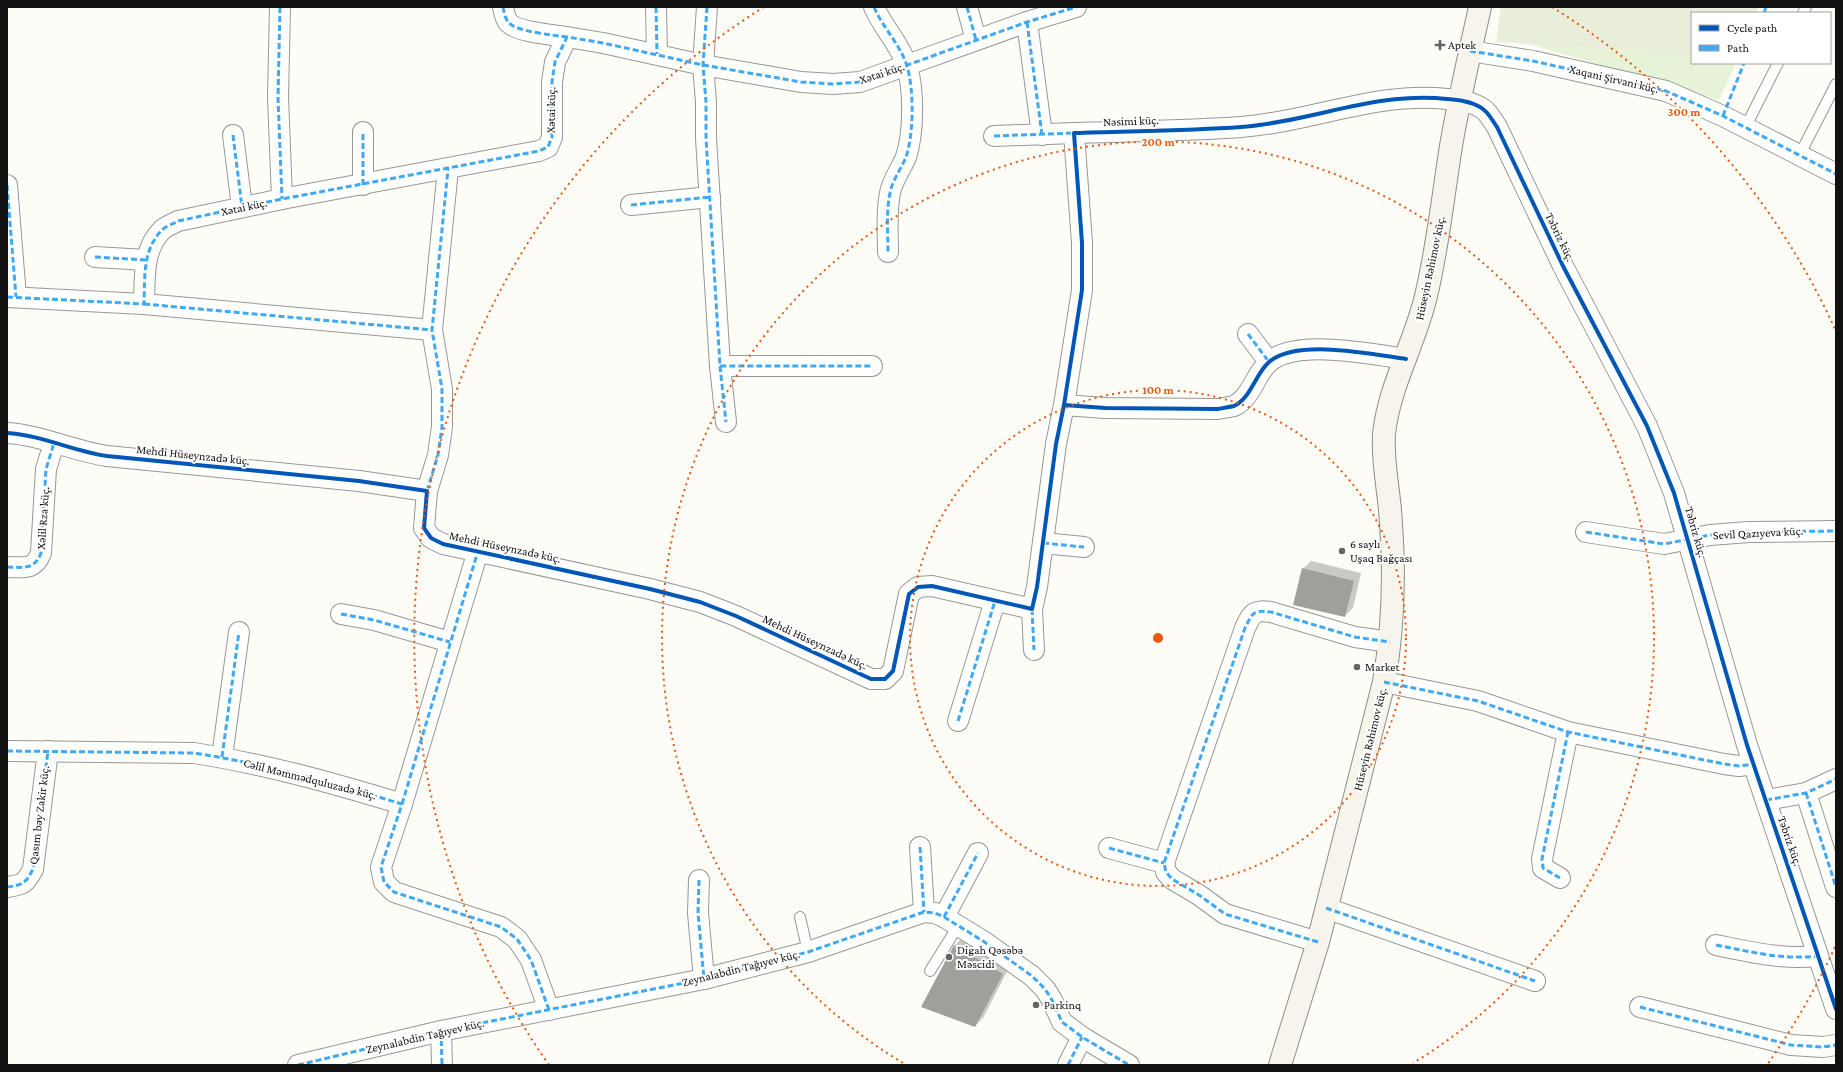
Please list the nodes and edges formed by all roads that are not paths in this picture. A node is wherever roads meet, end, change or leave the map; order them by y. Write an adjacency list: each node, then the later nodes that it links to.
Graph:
1 (280, 7): 31 (street)
2 (503, 7): 10 (street)
3 (656, 7): 13 (street)
4 (707, 7): 15 (street)
5 (874, 7): 16 (street)
6 (967, 7): 11 (street)
7 (1076, 7): 9 (street, Xətai küç.)
8 (1480, 7): 12 (main road, Hüseyin Rəhimov küç.)
9 (1027, 22): 11 (street, Xətai küç.); 23 (street)
10 (567, 37): 13 (street, Xətai küç.); 26 (street, Xətai küç.)
11 (976, 40): 16 (street, Xətai küç.)
12 (1470, 51): 18 (main road, Hüseyin Rəhimov küç.); 19 (street, Xaqani Şirvani küç.)
13 (657, 54): 15 (street, Xətai küç.)
14 (1777, 64): 19 (lane)
15 (703, 65): 16 (street, Xətai küç.); 30 (street)
16 (907, 66): 34 (street)
17 (1836, 84): 25 (lane)
18 (1460, 100): 21 (street, Nəsimi küç.); 41 (main road, Hüseyin Rəhimov küç.); 52 (street, Təbriz küç.)
19 (1745, 128): 25 (street, Xaqani Şirvani küç.)
20 (363, 132): 29 (street)
21 (1074, 133): 23 (street, Nəsimi küç.); 45 (street)
22 (233, 135): 33 (street)
23 (1042, 135): 24 (street, Nəsimi küç.)
24 (994, 136)
25 (1799, 156): 27 (street, Xaqani Şirvani küç.)
26 (448, 169): 29 (street, Xətai küç.); 39 (street)
27 (1836, 174)
28 (7, 185): 37 (street)
29 (363, 185): 31 (street, Xətai küç.)
30 (710, 197): 32 (street); 43 (street)
31 (282, 199): 33 (street, Xətai küç.)
32 (631, 205)
33 (242, 207): 36 (street, Xətai küç.)
34 (888, 252)
35 (95, 257): 36 (street)
36 (146, 260): 38 (street, Xətai küç.)
37 (12, 297): 38 (street)
38 (144, 304): 39 (street)
39 (432, 330): 49 (street)
40 (1248, 334): 42 (street)
41 (1406, 359): 42 (street); 62 (main road, Hüseyin Rəhimov küç.)
42 (1269, 362): 45 (street)
43 (720, 366): 44 (street); 46 (street)
44 (872, 366)
45 (1064, 405): 53 (street)
46 (726, 422)
47 (7, 433): 48 (street, Mehdi Hüseynzadə küç.)
48 (54, 443): 49 (street, Mehdi Hüseynzadə küç.); 56 (street, Xəlil Rza küç.)
49 (427, 491): 55 (street, Mehdi Hüseynzadə küç.)
50 (1836, 531): 52 (street, Sevil Qazıyeva küç.)
51 (1586, 532): 52 (street, Sevil Qazıyeva küç.)
52 (1688, 538): 70 (street, Təbriz küç.)
53 (1043, 543): 54 (street); 58 (street)
54 (1084, 547)
55 (478, 552): 57 (street, Mehdi Hüseynzadə küç.); 61 (street)
56 (7, 567)
57 (995, 601): 58 (street, Mehdi Hüseynzadə küç.); 65 (street)
58 (1032, 609): 63 (street)
59 (341, 614): 61 (street)
60 (239, 632): 69 (street)
61 (450, 642): 74 (street)
62 (1390, 642): 64 (main road, Hüseyin Rəhimov küç.); 78 (street)
63 (1034, 650)
64 (1384, 682): 66 (street); 83 (main road, Hüseyin Rəhimov küç.)
65 (958, 721)
66 (1568, 732): 70 (street); 79 (street)
67 (7, 751): 68 (street, Cəlil Məmmədquluzadə küç.)
68 (48, 751): 69 (street, Cəlil Məmmədquluzadə küç.); 81 (street, Qasım bəy Zakir küç.)
69 (222, 757): 74 (street, Cəlil Məmmədquluzadə küç.)
70 (1753, 764): 73 (street, Təbriz küç.)
71 (1836, 779): 72 (street)
72 (1806, 793): 73 (street); 82 (street)
73 (1766, 800): 90 (street, Təbriz küç.)
74 (402, 804): 96 (street)
75 (920, 847): 84 (street)
76 (1109, 848): 78 (street)
77 (978, 853): 86 (street)
78 (1164, 863): 87 (street)
79 (1560, 878)
80 (699, 880): 92 (street)
81 (7, 887)
82 (1836, 887)
83 (1326, 908): 87 (main road, Hüseyin Rəhimov küç.); 93 (street)
84 (924, 912): 86 (street); 89 (street, Zeynalabdin Tağıyev küç.)
85 (800, 917): 89 (lane)
86 (951, 922): 91 (lane); 98 (street)
87 (1318, 942): 105 (main road, Hüseyin Rəhimov küç.)
88 (1716, 945): 90 (street)
89 (808, 952): 92 (street, Zeynalabdin Tağıyev küç.)
90 (1818, 956): 95 (street, Təbriz küç.)
91 (930, 971)
92 (704, 979): 96 (street, Zeynalabdin Tağıyev küç.)
93 (1535, 981)
94 (1640, 1007): 99 (street)
95 (1836, 1009)
96 (549, 1010): 97 (street, Zeynalabdin Tağıyev küç.)
97 (441, 1031): 100 (street, Zeynalabdin Tağıyev küç.); 102 (street)
98 (1082, 1037): 103 (street); 104 (street)
99 (1836, 1045)
100 (319, 1063): 101 (street, Zeynalabdin Tağıyev küç.)
101 (298, 1065)
102 (442, 1065)
103 (1068, 1065)
104 (1129, 1065)
105 (1280, 1065)

